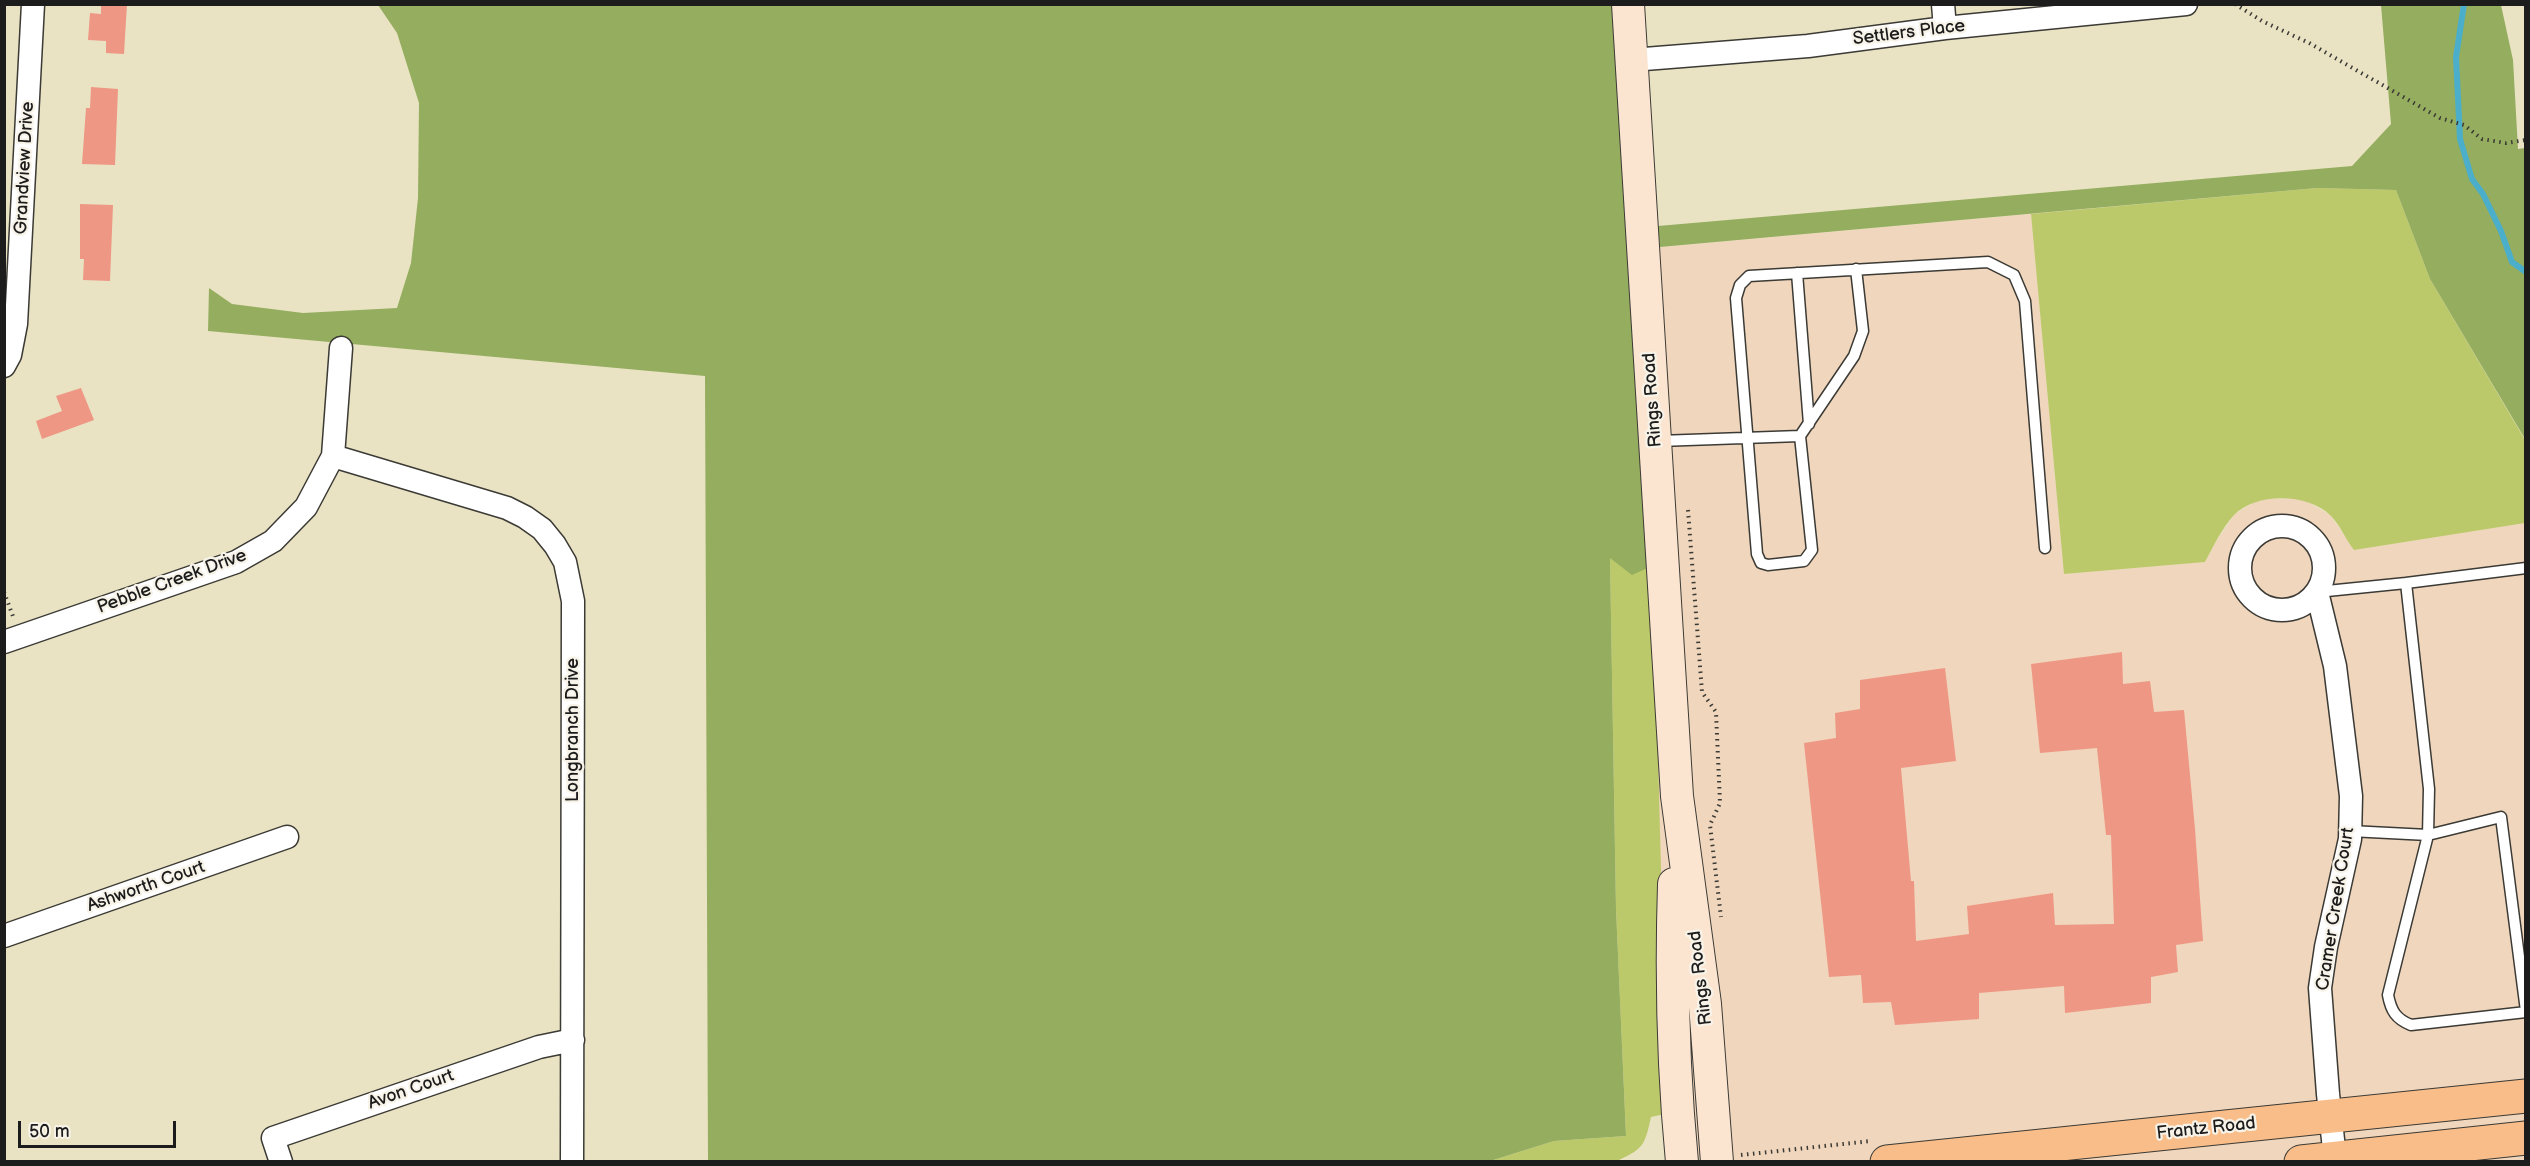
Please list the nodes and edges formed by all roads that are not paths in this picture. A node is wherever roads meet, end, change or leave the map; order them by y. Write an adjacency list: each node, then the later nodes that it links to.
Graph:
1 (33, 4): 10 (street, Grandview Drive)
2 (1628, 4): 6 (main road, Rings Road)
3 (1943, 4): 5 (street)
4 (2186, 4): 5 (street, Settlers Place)
5 (1945, 28): 6 (street, Settlers Place)
6 (1632, 60): 14 (main road, Rings Road)
7 (1856, 269): 8 (lane); 11 (lane); 16 (lane)
8 (1797, 273): 11 (lane); 13 (lane)
9 (341, 348): 15 (street, Pebble Creek Drive)
10 (4, 366)
11 (1809, 424): 12 (lane)
12 (1800, 436): 13 (lane); 13 (lane)
13 (1749, 437): 14 (lane)
14 (1656, 441): 21 (main road, Rings Road)
15 (333, 456): 20 (street, Pebble Creek Drive); 27 (street, Longbranch Drive)
16 (2045, 548)
17 (2526, 568): 18 (lane)
18 (2406, 583): 19 (lane); 23 (lane)
19 (2317, 592): 22 (street, Cramer Creek Court)
20 (4, 642)
21 (1677, 796): 31 (main road, Rings Road); 35 (main road, Rings Road)
22 (2350, 831): 23 (lane); 29 (street, Cramer Creek Court)
23 (2428, 835): 26 (lane); 26 (lane)
24 (287, 837): 25 (street, Ashworth Court)
25 (4, 936)
26 (2526, 1011)
27 (573, 1041): 33 (street, Avon Court); 34 (street, Longbranch Drive)
28 (2526, 1096): 29 (main road, Frantz Road)
29 (2330, 1116): 32 (street, Cramer Creek Court); 36 (main road, Frantz Road)
30 (2526, 1138): 32 (main road)
31 (1729, 1153)
32 (2336, 1160): 37 (main road)
33 (281, 1161)
34 (572, 1161)
35 (1682, 1161)
36 (1887, 1161)
37 (2301, 1161)

